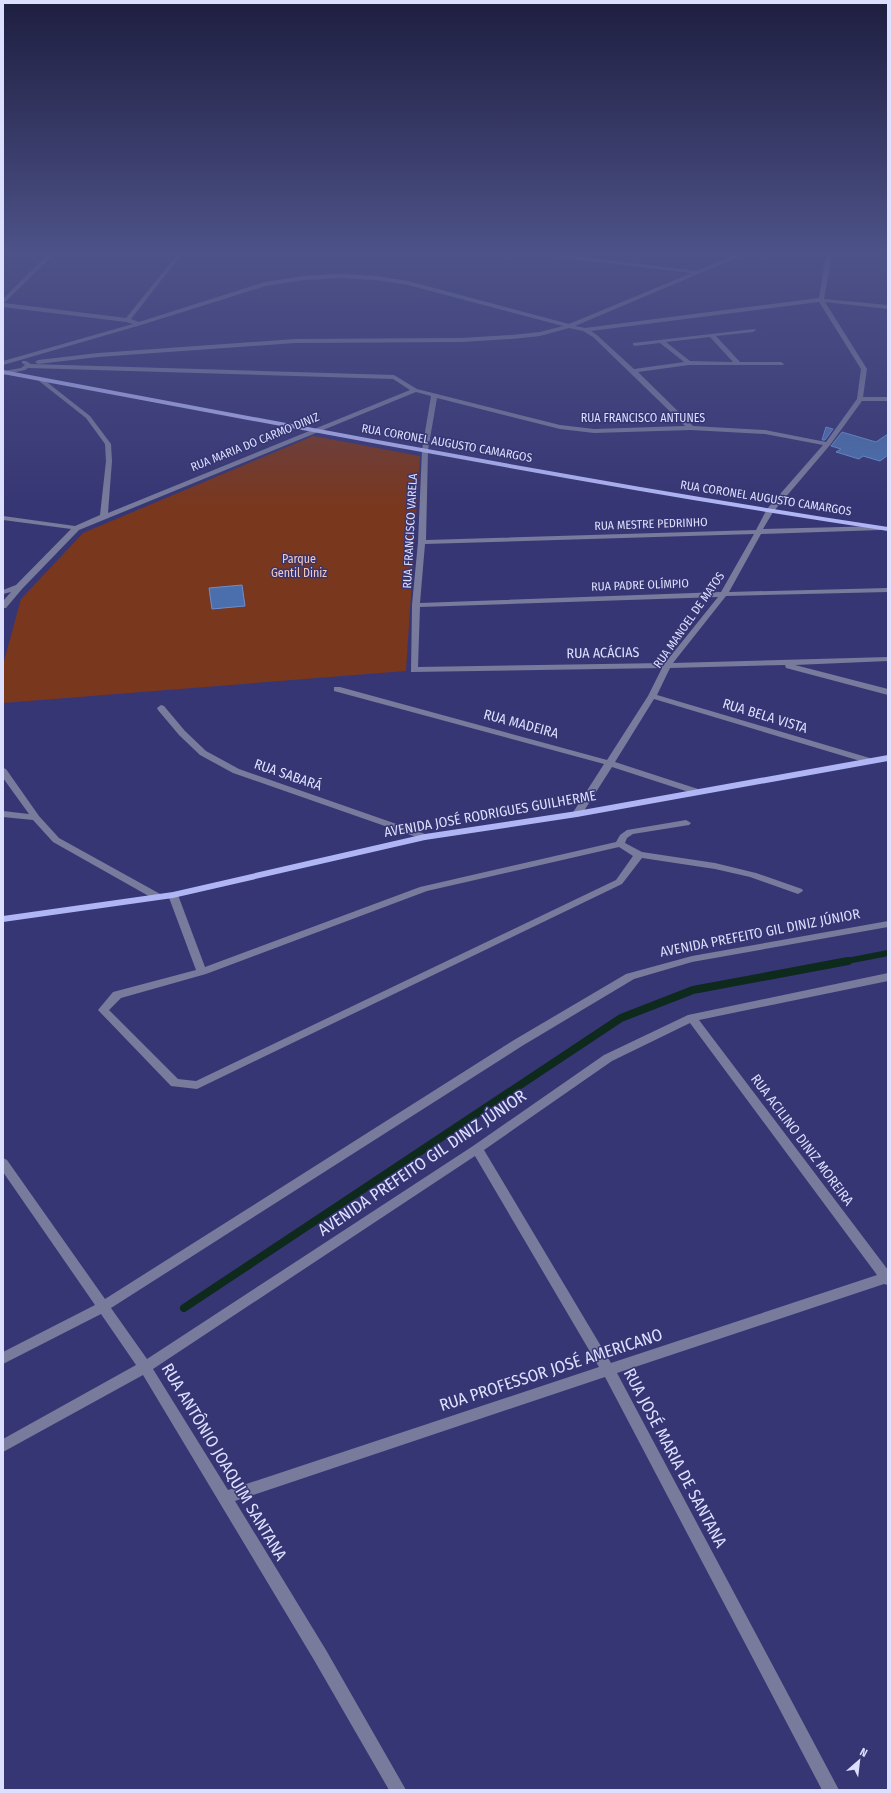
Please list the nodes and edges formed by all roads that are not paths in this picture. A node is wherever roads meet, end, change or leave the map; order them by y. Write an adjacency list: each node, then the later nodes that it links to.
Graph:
1 (88, 339): 9 (street)
2 (491, 339): 11 (street)
3 (598, 339): 18 (street)
4 (681, 339): 7 (street)
5 (715, 339): 14 (street)
6 (845, 339): 23 (street, RUA MANOEL DE MATOS)
7 (661, 341): 8 (street); 13 (street)
8 (635, 344)
9 (35, 354): 10 (street); 11 (street)
10 (14, 360): 12 (street); 16 (street)
11 (43, 361): 16 (street)
12 (4, 363): 17 (street)
13 (689, 363): 14 (street); 18 (street)
14 (738, 363): 15 (street)
15 (781, 364)
16 (28, 365): 17 (street); 21 (street, RUA FRANCISCO ANTUNES)
17 (19, 370): 19 (street)
18 (633, 371): 25 (street)
19 (4, 372): 20 (main road, RUA CORONEL AUGUSTO CAMARGOS)
20 (41, 380): 26 (main road, RUA CORONEL AUGUSTO CAMARGOS); 30 (street)
21 (415, 390): 22 (street, RUA FRANCISCO ANTUNES); 26 (street, RUA MARIA DO CARMO DINIZ)
22 (435, 394): 25 (street, RUA FRANCISCO ANTUNES); 28 (street, RUA FRANCISCO VARELA)
23 (860, 399): 24 (street); 27 (street, RUA MANOEL DE MATOS)
24 (888, 399)
25 (691, 428): 27 (street, RUA FRANCISCO ANTUNES)
26 (313, 430): 28 (main road, RUA CORONEL AUGUSTO CAMARGOS); 30 (street, RUA MARIA DO CARMO DINIZ)
27 (828, 444): 29 (street, RUA MANOEL DE MATOS)
28 (425, 450): 29 (main road, RUA CORONEL AUGUSTO CAMARGOS); 35 (street, RUA FRANCISCO VARELA)
29 (770, 511): 33 (main road, RUA CORONEL AUGUSTO CAMARGOS); 34 (street, RUA MANOEL DE MATOS)
30 (104, 516): 32 (street, RUA MARIA DO CARMO DINIZ)
31 (3, 518): 32 (street)
32 (76, 528): 36 (street)
33 (884, 529): 34 (street, RUA MESTRE PEDRINHO)
34 (758, 531): 35 (street, RUA MESTRE PEDRINHO); 39 (street, RUA MANOEL DE MATOS)
35 (422, 542): 40 (street, RUA FRANCISCO VARELA)
36 (18, 587): 38 (street); 41 (street)
37 (888, 590): 39 (street, RUA PADRE OLÍMPIO)
38 (3, 592)
39 (724, 594): 40 (street, RUA PADRE OLÍMPIO); 44 (street, RUA MANOEL DE MATOS)
40 (416, 605): 45 (street, RUA FRANCISCO VARELA)
41 (3, 606)
42 (888, 659): 43 (street, RUA ACÁCIAS)
43 (780, 663): 44 (street, RUA ACÁCIAS); 47 (street)
44 (668, 664): 45 (street, RUA ACÁCIAS); 48 (street, RUA MANOEL DE MATOS)
45 (414, 670)
46 (337, 689): 52 (street, RUA MADEIRA)
47 (888, 692)
48 (652, 696): 51 (street, RUA BELA VISTA); 52 (street, RUA MANOEL DE MATOS)
49 (161, 708): 59 (street, RUA SABARÁ)
50 (888, 758): 51 (main road, AVENIDA JOSÉ RODRIGUES GUILHERME)
51 (870, 761): 54 (main road, AVENIDA JOSÉ RODRIGUES GUILHERME)
52 (609, 763): 54 (street, RUA MADEIRA); 56 (street, RUA MANOEL DE MATOS)
53 (3, 771): 57 (street)
54 (698, 792): 56 (main road, AVENIDA JOSÉ RODRIGUES GUILHERME)
55 (3, 814): 57 (street)
56 (577, 814): 59 (main road, AVENIDA JOSÉ RODRIGUES GUILHERME)
57 (36, 818): 64 (street)
58 (686, 823): 60 (street)
59 (425, 837): 63 (main road, AVENIDA JOSÉ RODRIGUES GUILHERME)
60 (620, 844): 61 (street); 67 (street)
61 (639, 855): 62 (street); 67 (street)
62 (798, 891)
63 (173, 894): 64 (main road, AVENIDA JOSÉ RODRIGUES GUILHERME); 67 (street)
64 (158, 897): 65 (main road, AVENIDA JOSÉ RODRIGUES GUILHERME)
65 (3, 919)
66 (888, 924): 73 (street, AVENIDA PREFEITO GIL DINIZ JÚNIOR)
67 (202, 972)
68 (888, 977): 69 (street, AVENIDA PREFEITO GIL DINIZ JÚNIOR)
69 (692, 1018): 70 (street, AVENIDA PREFEITO GIL DINIZ JÚNIOR); 72 (street, RUA ACILINO DINIZ MOREIRA)
70 (477, 1149): 75 (street, AVENIDA PREFEITO GIL DINIZ JÚNIOR); 76 (street, RUA JOSÉ MARIA DE SANTANA)
71 (3, 1163): 73 (street, RUA ANTÔNIO JOAQUIM SANTANA)
72 (888, 1278): 76 (street, RUA PROFESSOR JOSÉ AMERICANO)
73 (103, 1307): 74 (street, AVENIDA PREFEITO GIL DINIZ JÚNIOR); 75 (street, RUA ANTÔNIO JOAQUIM SANTANA)
74 (3, 1358)
75 (145, 1367): 77 (street, AVENIDA PREFEITO GIL DINIZ JÚNIOR); 78 (street, RUA ANTÔNIO JOAQUIM SANTANA)
76 (608, 1370): 78 (street, RUA PROFESSOR JOSÉ AMERICANO); 80 (street, RUA JOSÉ MARIA DE SANTANA)
77 (3, 1446)
78 (225, 1498): 79 (street, RUA ANTÔNIO JOAQUIM SANTANA)
79 (398, 1790)
80 (831, 1790)

